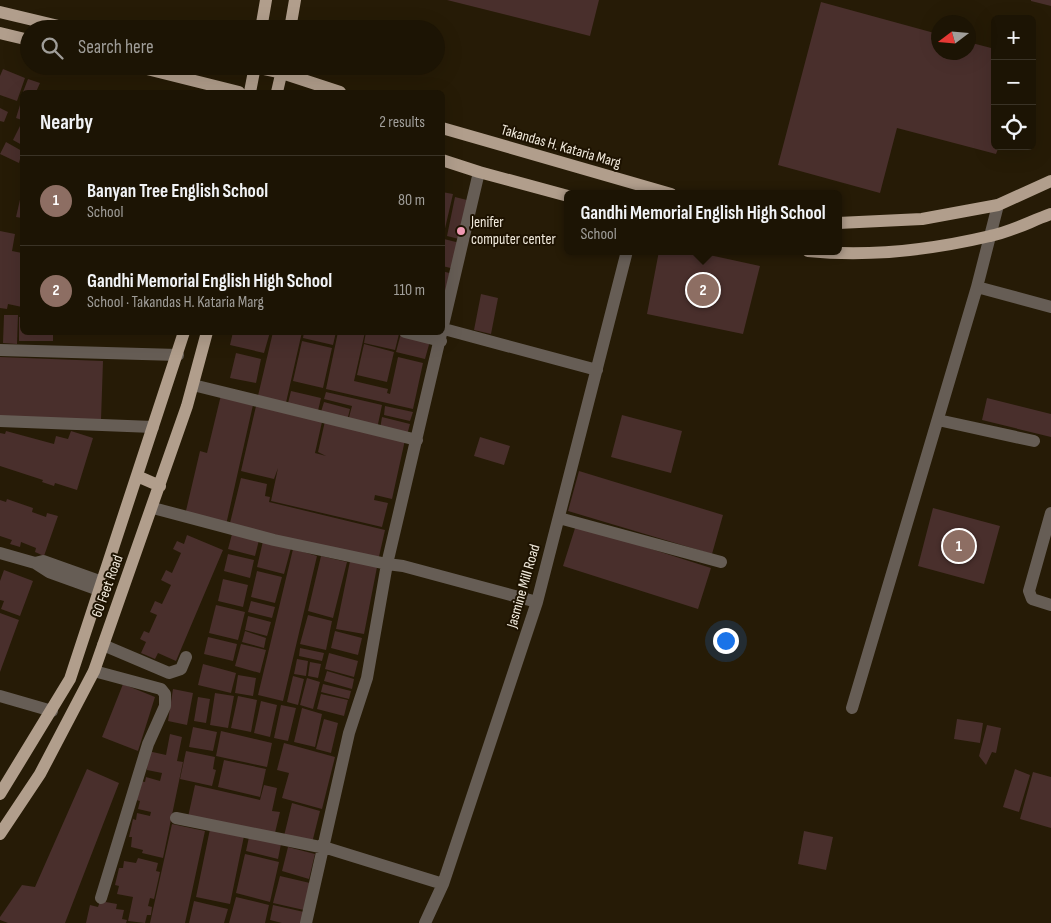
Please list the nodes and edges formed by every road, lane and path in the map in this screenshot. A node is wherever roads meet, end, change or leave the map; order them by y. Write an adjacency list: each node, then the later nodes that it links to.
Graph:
1 (266, 0): 5 (main road)
2 (295, 0): 6 (main road)
3 (0, 12): 4 (main road)
4 (33, 20)
5 (263, 20)
6 (292, 20)
7 (0, 34): 8 (main road)
8 (20, 38)
9 (171, 75): 13 (main road)
10 (252, 75): 14 (main road)
11 (280, 75): 15 (main road)
12 (297, 75): 16 (main road)
13 (231, 90)
14 (250, 90)
15 (277, 90)
16 (335, 90)
17 (445, 129): 21 (main road, Takandas H. Kataria Marg)
18 (445, 161): 19 (main road)
19 (479, 172): 22 (main road); 31 (street)
20 (1051, 181): 23 (main road)
21 (641, 190)
22 (564, 195)
23 (998, 205): 25 (main road); 26 (street)
24 (1051, 214): 26 (main road)
25 (842, 223)
26 (992, 236): 27 (main road); 29 (street)
27 (842, 253)
28 (626, 255): 37 (street, Jasmine Mill Road)
29 (977, 287): 30 (street); 39 (street)
30 (1051, 307)
31 (445, 322)
32 (183, 335): 36 (main road, 60 Feet Road)
33 (206, 335): 38 (main road, 60 Feet Road)
34 (442, 335): 37 (street); 42 (street)
35 (0, 350): 36 (street)
36 (178, 355): 41 (main road, 60 Feet Road)
37 (597, 370): 48 (street, Jasmine Mill Road)
38 (193, 385): 42 (street); 45 (main road, 60 Feet Road)
39 (938, 420): 43 (street); 59 (street)
40 (0, 421): 41 (street)
41 (154, 427): 44 (main road, 60 Feet Road)
42 (417, 440): 51 (street)
43 (1034, 442)
44 (137, 476): 45 (main road); 52 (main road, 60 Feet Road)
45 (160, 486): 46 (main road, 60 Feet Road)
46 (153, 508): 51 (street); 55 (main road, 60 Feet Road)
47 (1051, 513): 54 (street)
48 (559, 518): 50 (street); 53 (street, Jasmine Mill Road)
49 (0, 553): 52 (street)
50 (721, 562)
51 (387, 564): 53 (street); 64 (street)
52 (100, 586): 60 (main road, 60 Feet Road)
53 (536, 602): 65 (street, Jasmine Mill Road)
54 (1051, 605)
55 (103, 645): 56 (street); 57 (main road, 60 Feet Road)
56 (186, 657)
57 (94, 671): 63 (main road, 60 Feet Road); 66 (street)
58 (0, 696): 60 (street)
59 (852, 708)
60 (52, 711): 61 (main road, 60 Feet Road)
61 (0, 794)
62 (176, 818): 64 (street)
63 (0, 834)
64 (322, 848): 65 (street); 67 (street)
65 (442, 884): 68 (street, Jasmine Mill Road)
66 (101, 898)
67 (306, 923)
68 (425, 923)

